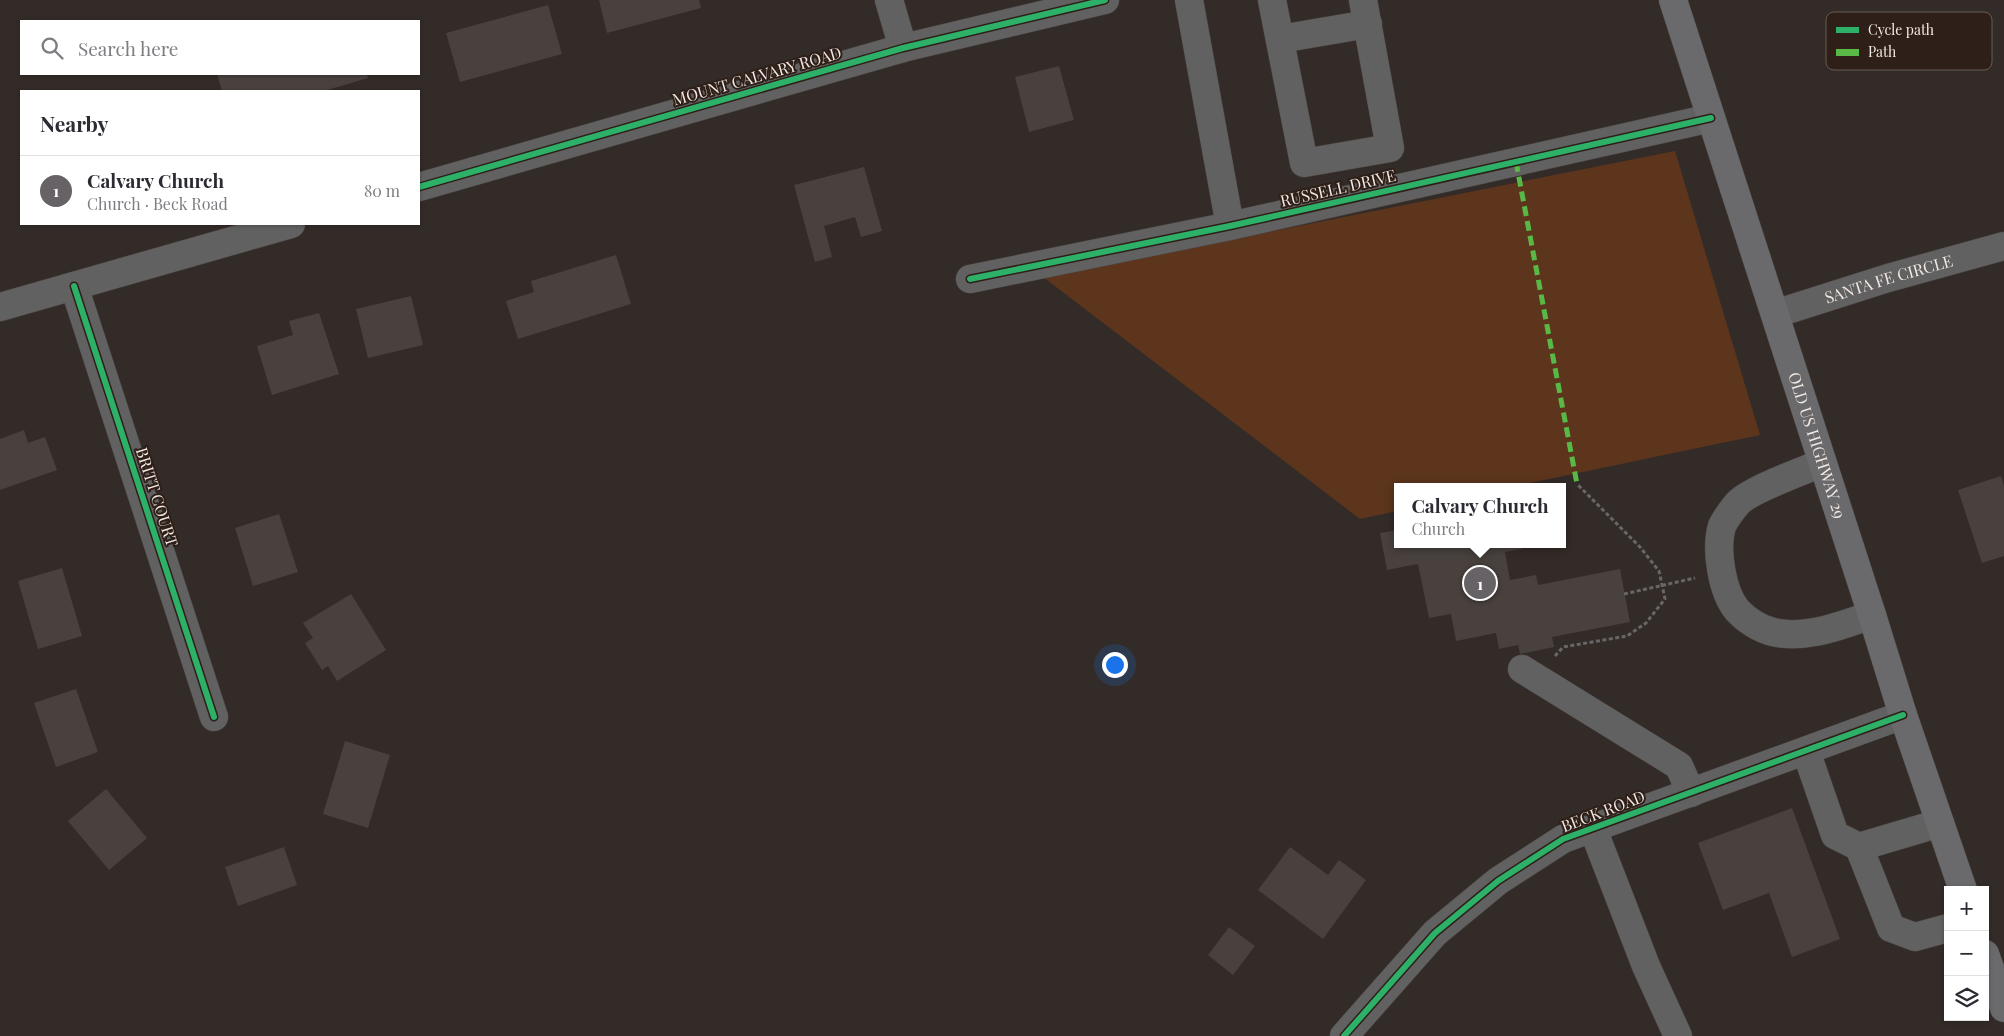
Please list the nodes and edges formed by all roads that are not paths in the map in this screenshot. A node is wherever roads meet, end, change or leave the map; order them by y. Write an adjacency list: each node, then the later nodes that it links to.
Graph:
1 (889, 0): 8 (street)
2 (1105, 0): 8 (street, MOUNT CALVARY ROAD)
3 (1189, 0): 12 (street)
4 (1272, 0): 7 (street)
5 (1673, 0): 9 (main road, OLD US HIGHWAY 29)
6 (1365, 12): 7 (street); 7 (street)
7 (1280, 39)
8 (903, 48): 10 (street, MOUNT CALVARY ROAD)
9 (1711, 118): 12 (street, RUSSELL DRIVE); 17 (main road, OLD US HIGHWAY 29)
10 (420, 187)
11 (288, 225): 15 (street)
12 (1230, 226): 14 (street, RUSSELL DRIVE)
13 (2004, 246): 17 (street, SANTA FE CIRCLE)
14 (970, 278)
15 (74, 286): 16 (street); 22 (street, BRITT COURT)
16 (0, 307)
17 (1775, 314): 18 (main road, OLD US HIGHWAY 29)
18 (1822, 463): 19 (main road, OLD US HIGHWAY 29); 19 (street)
19 (1872, 615): 21 (main road, OLD US HIGHWAY 29)
20 (1530, 674): 24 (street)
21 (1903, 716): 23 (street, BECK ROAD); 25 (main road, OLD US HIGHWAY 29)
22 (214, 717)
23 (1806, 751): 24 (street, BECK ROAD); 27 (street)
24 (1690, 793): 26 (street, BECK ROAD)
25 (1940, 823): 27 (street); 28 (main road, OLD US HIGHWAY 29)
26 (1593, 829): 32 (street, BECK ROAD); 33 (street)
27 (1859, 847): 29 (street)
28 (1962, 886)
29 (1944, 929)
30 (1989, 965): 31 (main road)
31 (2004, 1008)
32 (1344, 1036)
33 (1678, 1036)

